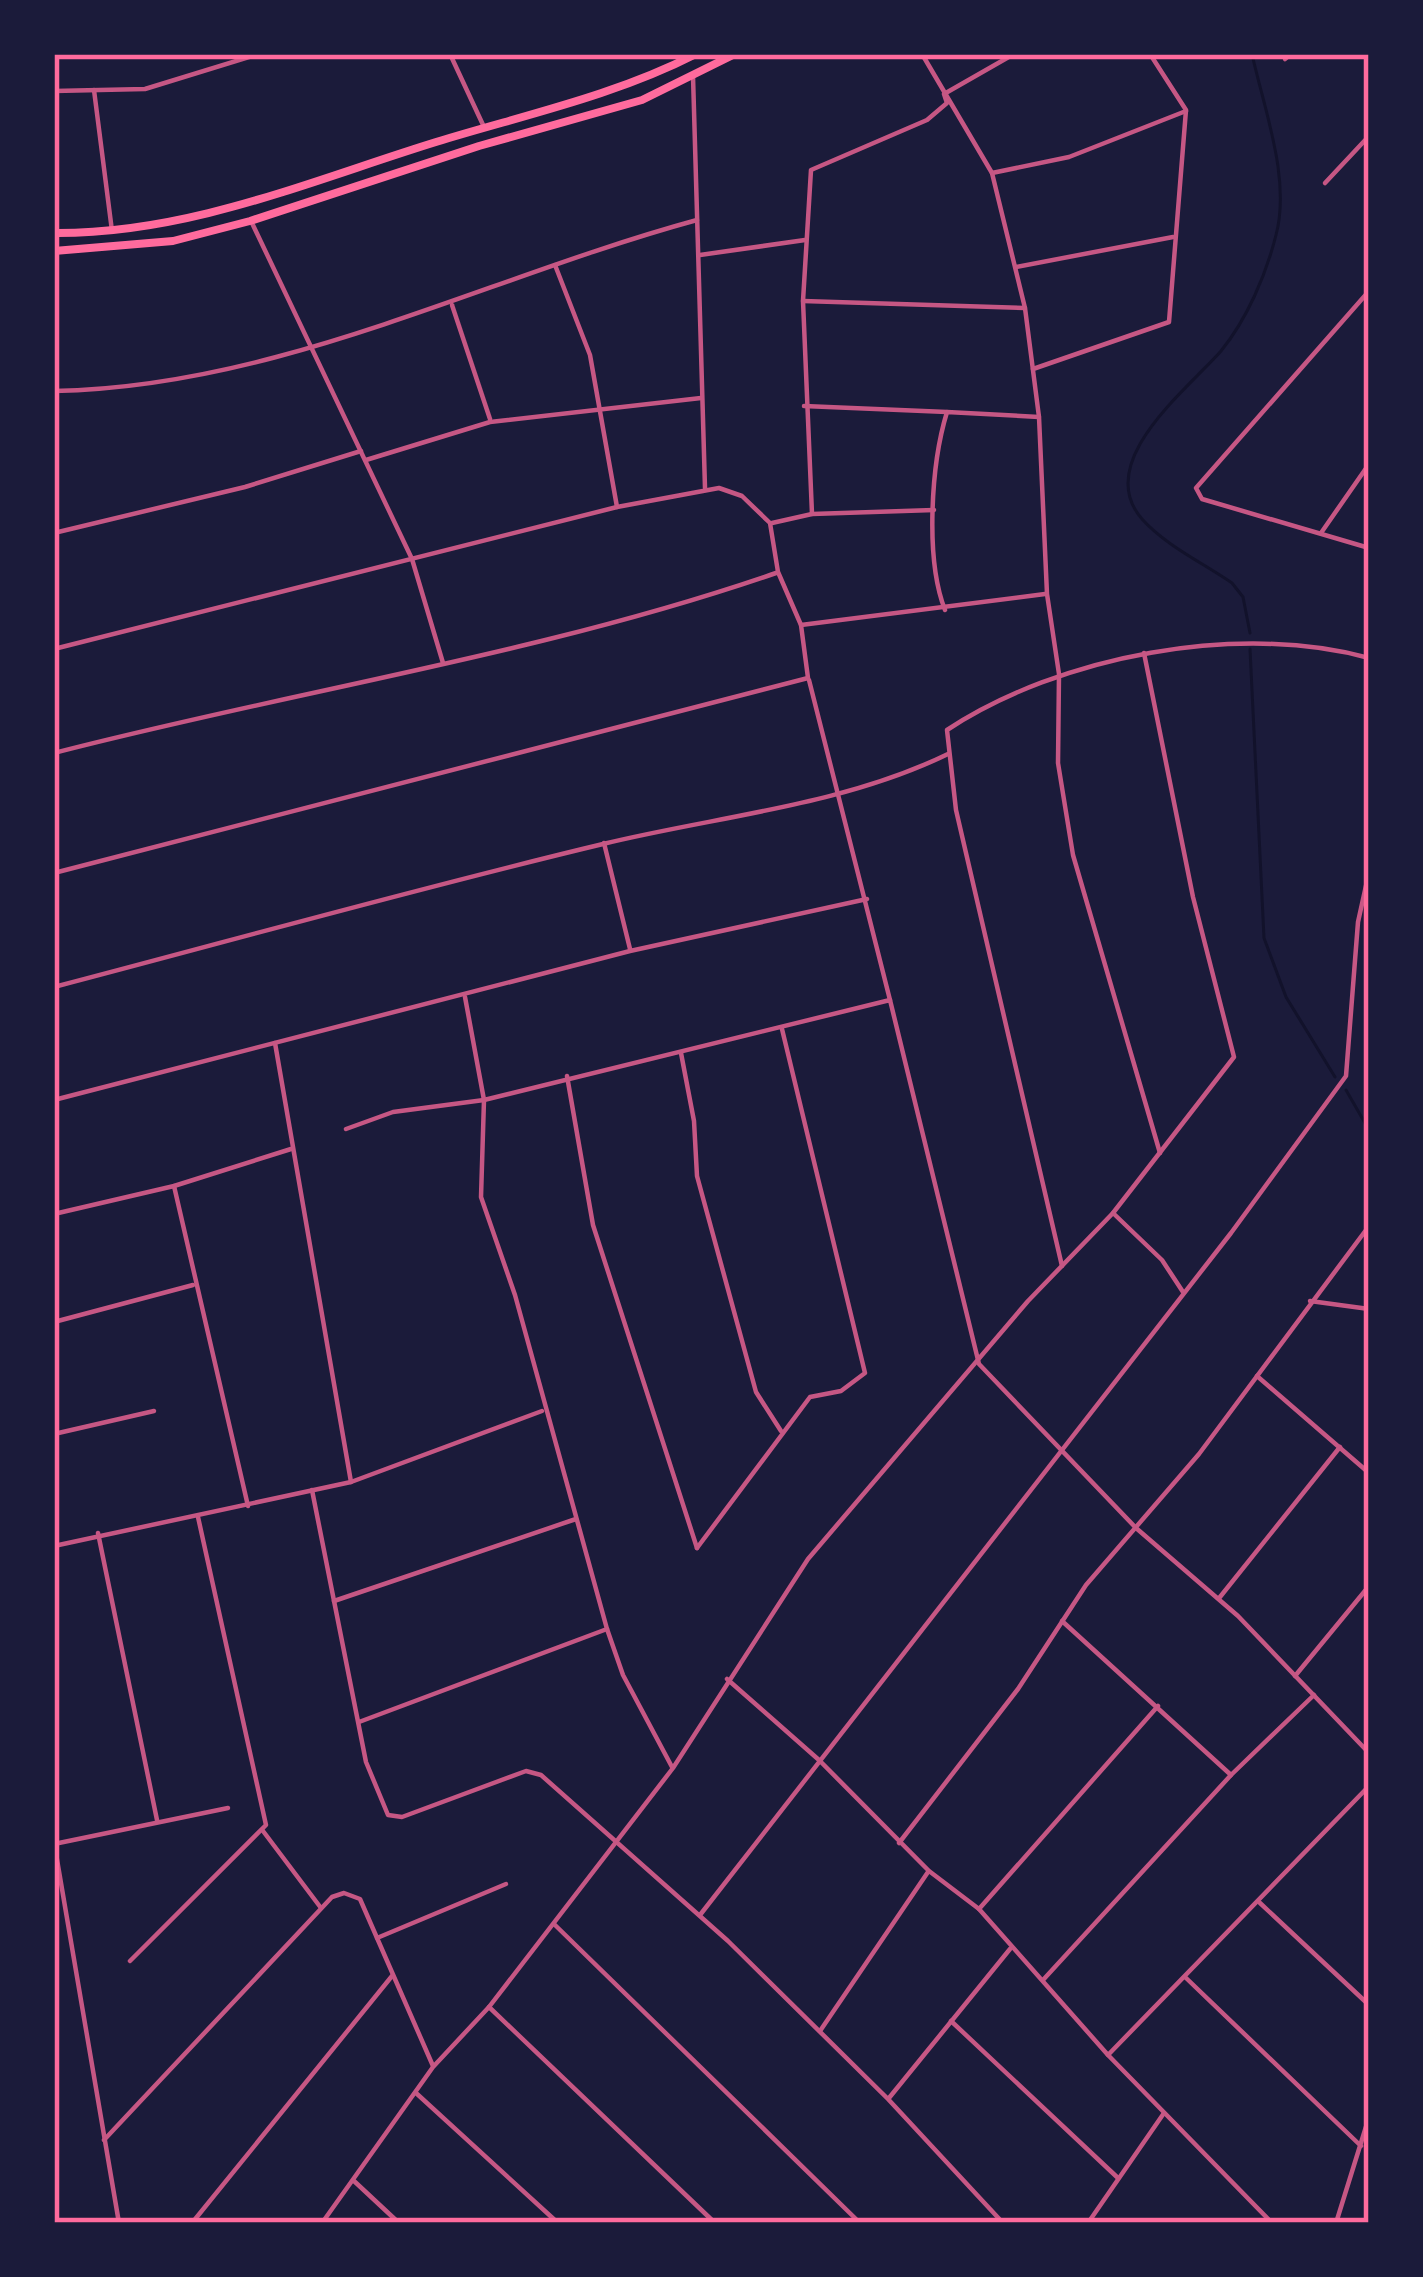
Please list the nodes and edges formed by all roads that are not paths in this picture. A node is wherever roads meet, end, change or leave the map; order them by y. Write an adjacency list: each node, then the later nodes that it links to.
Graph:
1 (259, 54): 9 (street)
2 (449, 54): 13 (street)
3 (696, 54): 13 (main road)
4 (735, 54): 8 (main road)
5 (922, 54): 11 (street)
6 (1014, 54): 11 (street)
7 (1150, 54): 12 (street)
8 (693, 76): 17 (street); 18 (main road)
9 (94, 90): 10 (street); 19 (street)
10 (54, 91)
11 (944, 94): 15 (street); 22 (street)
12 (1186, 110): 15 (street); 21 (street)
13 (484, 127): 19 (main road)
14 (1369, 136): 16 (street)
15 (992, 173): 26 (street)
16 (1325, 183)
17 (697, 220): 24 (street); 25 (street)
18 (250, 221): 23 (main road); 31 (street)
19 (112, 231): 20 (main road)
20 (54, 233)
21 (1173, 237): 26 (street); 32 (street)
22 (805, 240): 24 (street); 28 (street)
23 (54, 251)
24 (700, 256): 34 (street)
25 (555, 266): 29 (street); 36 (street)
26 (1016, 267): 30 (street)
27 (1369, 291): 49 (street)
28 (803, 301): 30 (street); 35 (street)
29 (452, 305): 31 (street); 39 (street)
30 (1025, 308): 32 (street)
31 (311, 345): 33 (street); 40 (street)
32 (1033, 369): 38 (street)
33 (54, 391)
34 (702, 398): 36 (street); 43 (street)
35 (804, 406): 37 (street); 46 (street)
36 (600, 409): 39 (street); 44 (street)
37 (947, 412): 38 (street); 45 (street)
38 (1039, 417): 53 (street)
39 (490, 422): 41 (street)
40 (361, 451): 41 (street); 48 (street)
41 (366, 460): 51 (street)
42 (1369, 464): 49 (street)
43 (705, 488): 44 (street); 47 (street)
44 (617, 507): 51 (street)
45 (934, 510): 46 (street); 54 (street)
46 (812, 514): 47 (street)
47 (770, 523): 52 (street)
48 (54, 532)
49 (1319, 535): 50 (street)
50 (1369, 548)
51 (412, 559): 56 (street); 59 (street)
52 (778, 572): 55 (street); 59 (street)
53 (1047, 594): 54 (street); 60 (street)
54 (945, 610): 55 (street)
55 (801, 626): 61 (street)
56 (54, 649)
57 (1144, 653): 58 (street); 60 (street); 81 (street)
58 (1369, 658)
59 (443, 663): 62 (street)
60 (1059, 674): 63 (street); 81 (street)
61 (808, 678): 64 (street); 67 (street)
62 (54, 753)
63 (948, 754): 64 (street); 86 (street)
64 (840, 793): 65 (street); 68 (street)
65 (604, 843): 69 (street); 70 (street)
66 (1369, 872): 88 (street)
67 (54, 873)
68 (867, 899): 69 (street); 72 (street)
69 (630, 951): 71 (street)
70 (54, 987)
71 (465, 997): 74 (street); 78 (street)
72 (890, 1000): 73 (street); 92 (street)
73 (782, 1028): 75 (street); 96 (street)
74 (275, 1042): 77 (street); 80 (street)
75 (680, 1053): 76 (street); 96 (street)
76 (567, 1076): 78 (street); 96 (street)
77 (54, 1100)
78 (484, 1100): 79 (street); 94 (street)
79 (346, 1129)
80 (292, 1148): 82 (street); 101 (street)
81 (1160, 1153): 84 (street)
82 (174, 1186): 83 (street); 87 (street)
83 (54, 1214)
84 (1113, 1214): 86 (street); 88 (street)
85 (1369, 1226): 89 (street)
86 (1062, 1267): 92 (street)
87 (195, 1285): 91 (street); 103 (street)
88 (1184, 1292): 98 (street)
89 (1310, 1301): 90 (street); 93 (street)
90 (1369, 1309)
91 (54, 1322)
92 (979, 1364): 98 (street); 115 (street)
93 (1257, 1376): 99 (street); 106 (street)
94 (544, 1410): 101 (street); 105 (street)
95 (154, 1412): 97 (street)
96 (781, 1431)
97 (54, 1434)
98 (1061, 1445): 106 (street); 120 (street)
99 (1340, 1447): 100 (street); 110 (street)
100 (1369, 1473)
101 (351, 1482): 102 (street)
102 (312, 1490): 103 (street); 111 (street)
103 (248, 1506): 104 (street)
104 (198, 1517): 107 (street); 126 (street)
105 (576, 1519): 111 (street); 113 (street)
106 (1136, 1528): 110 (street); 112 (street)
107 (98, 1533): 108 (street); 125 (street)
108 (54, 1546)
109 (1369, 1586): 114 (street)
110 (1219, 1599): 114 (street)
111 (334, 1601): 118 (street)
112 (1061, 1619): 117 (street); 129 (street)
113 (607, 1629): 118 (street); 121 (street)
114 (1295, 1676): 116 (street)
115 (727, 1679): 120 (street); 121 (street)
116 (1314, 1695): 119 (street); 122 (street)
117 (1158, 1706): 122 (street); 133 (street)
118 (357, 1723): 128 (street)
119 (1368, 1751)
120 (819, 1760): 129 (street); 135 (street)
121 (673, 1768): 128 (street)
122 (1231, 1775): 142 (street)
123 (1369, 1786): 132 (street)
124 (228, 1808): 125 (street)
125 (157, 1820): 127 (street)
126 (263, 1831): 134 (street); 139 (street)
127 (54, 1842): 153 (street)
128 (616, 1843): 135 (street); 136 (street)
129 (899, 1843): 130 (street)
130 (929, 1871): 133 (street); 146 (street)
131 (506, 1884): 137 (street)
132 (1260, 1904): 141 (street); 143 (street)
133 (979, 1909): 138 (street)
134 (321, 1910): 137 (street); 153 (street)
135 (700, 1916): 146 (street)
136 (554, 1925): 144 (street); 163 (street)
137 (377, 1938): 140 (street)
138 (1010, 1948): 142 (street); 145 (street)
139 (130, 1961)
140 (392, 1975): 148 (street); 158 (street)
141 (1186, 1977): 147 (street); 154 (street)
142 (1043, 1980): 147 (street)
143 (1369, 2006)
144 (489, 2007): 148 (street); 162 (street)
145 (951, 2021): 150 (street); 155 (street)
146 (820, 2031): 150 (street)
147 (1108, 2055): 151 (street)
148 (433, 2067): 149 (street)
149 (416, 2092): 156 (street); 161 (street)
150 (888, 2099): 164 (street)
151 (1164, 2114): 155 (street); 166 (street)
152 (1369, 2117): 154 (street)
153 (104, 2140): 157 (street)
154 (1361, 2146): 167 (street)
155 (1118, 2178): 165 (street)
156 (354, 2181): 159 (street); 160 (street)
157 (119, 2223)
158 (192, 2223)
159 (322, 2223)
160 (399, 2223)
161 (558, 2223)
162 (715, 2223)
163 (860, 2223)
164 (1003, 2223)
165 (1088, 2223)
166 (1272, 2223)
167 (1336, 2223)

